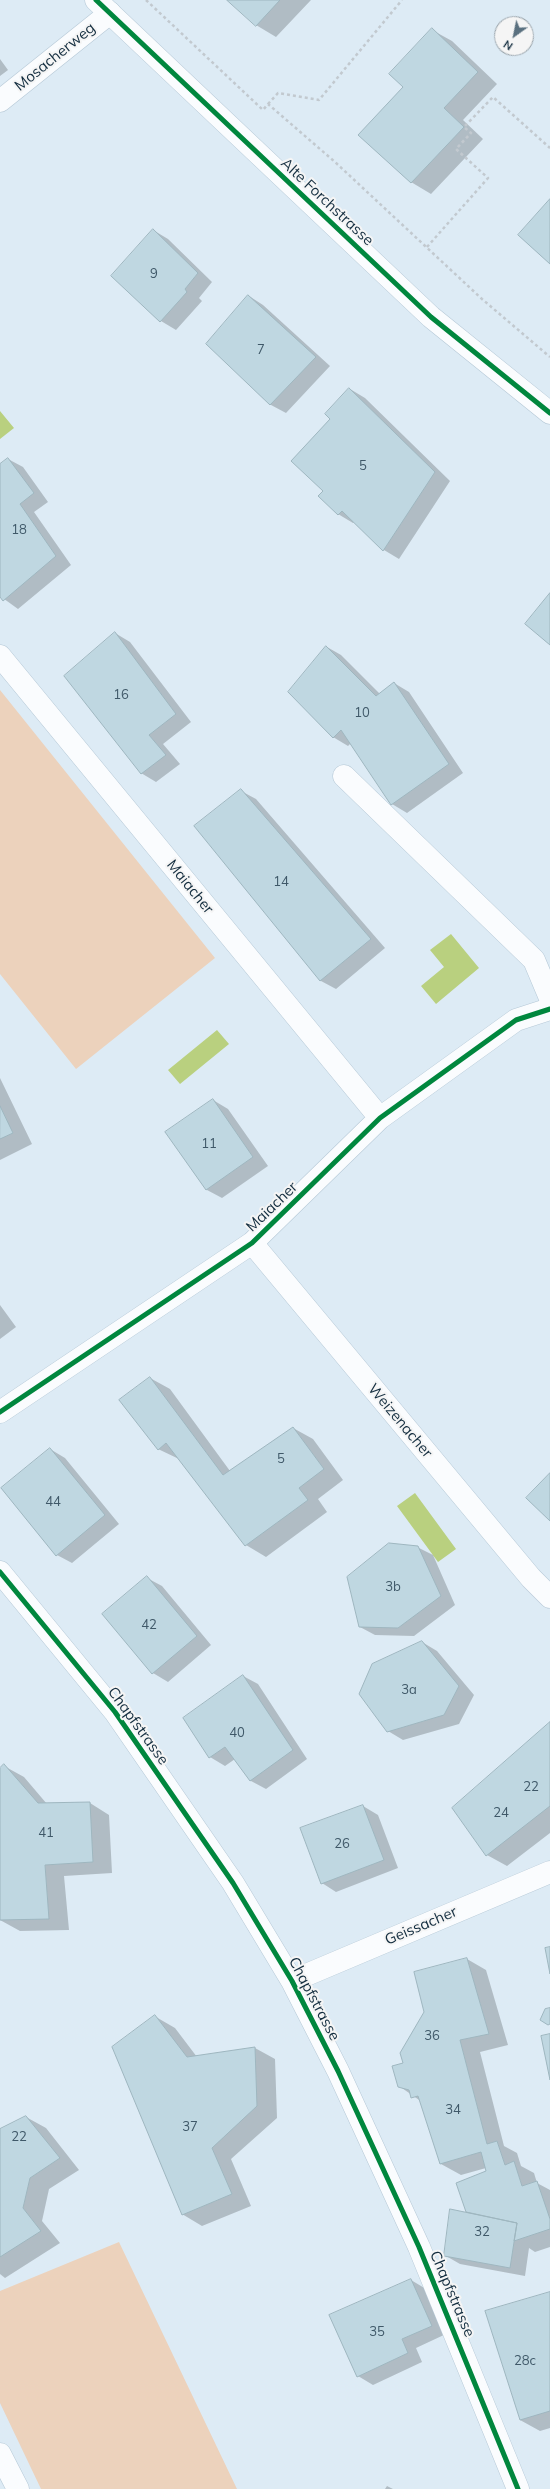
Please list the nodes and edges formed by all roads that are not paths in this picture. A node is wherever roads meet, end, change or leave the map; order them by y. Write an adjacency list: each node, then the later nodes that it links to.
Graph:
1 (103, 7): 2 (street, Mosacherweg); 3 (street, Alte Forchstrasse)
2 (0, 101)
3 (550, 412)
4 (0, 656): 8 (street, Maiacher)
5 (344, 776): 6 (street)
6 (550, 998)
7 (550, 1009): 8 (street, Maiacher)
8 (380, 1118): 9 (street, Maiacher)
9 (252, 1243): 10 (street, Maiacher); 12 (street, Weizenacher)
10 (0, 1412)
11 (0, 1572): 14 (street, Chapfstrasse)
12 (550, 1596)
13 (550, 1872): 14 (street, Geissacher)
14 (292, 1981): 17 (street, Chapfstrasse)
15 (0, 2454): 16 (street)
16 (18, 2489)
17 (518, 2489)

